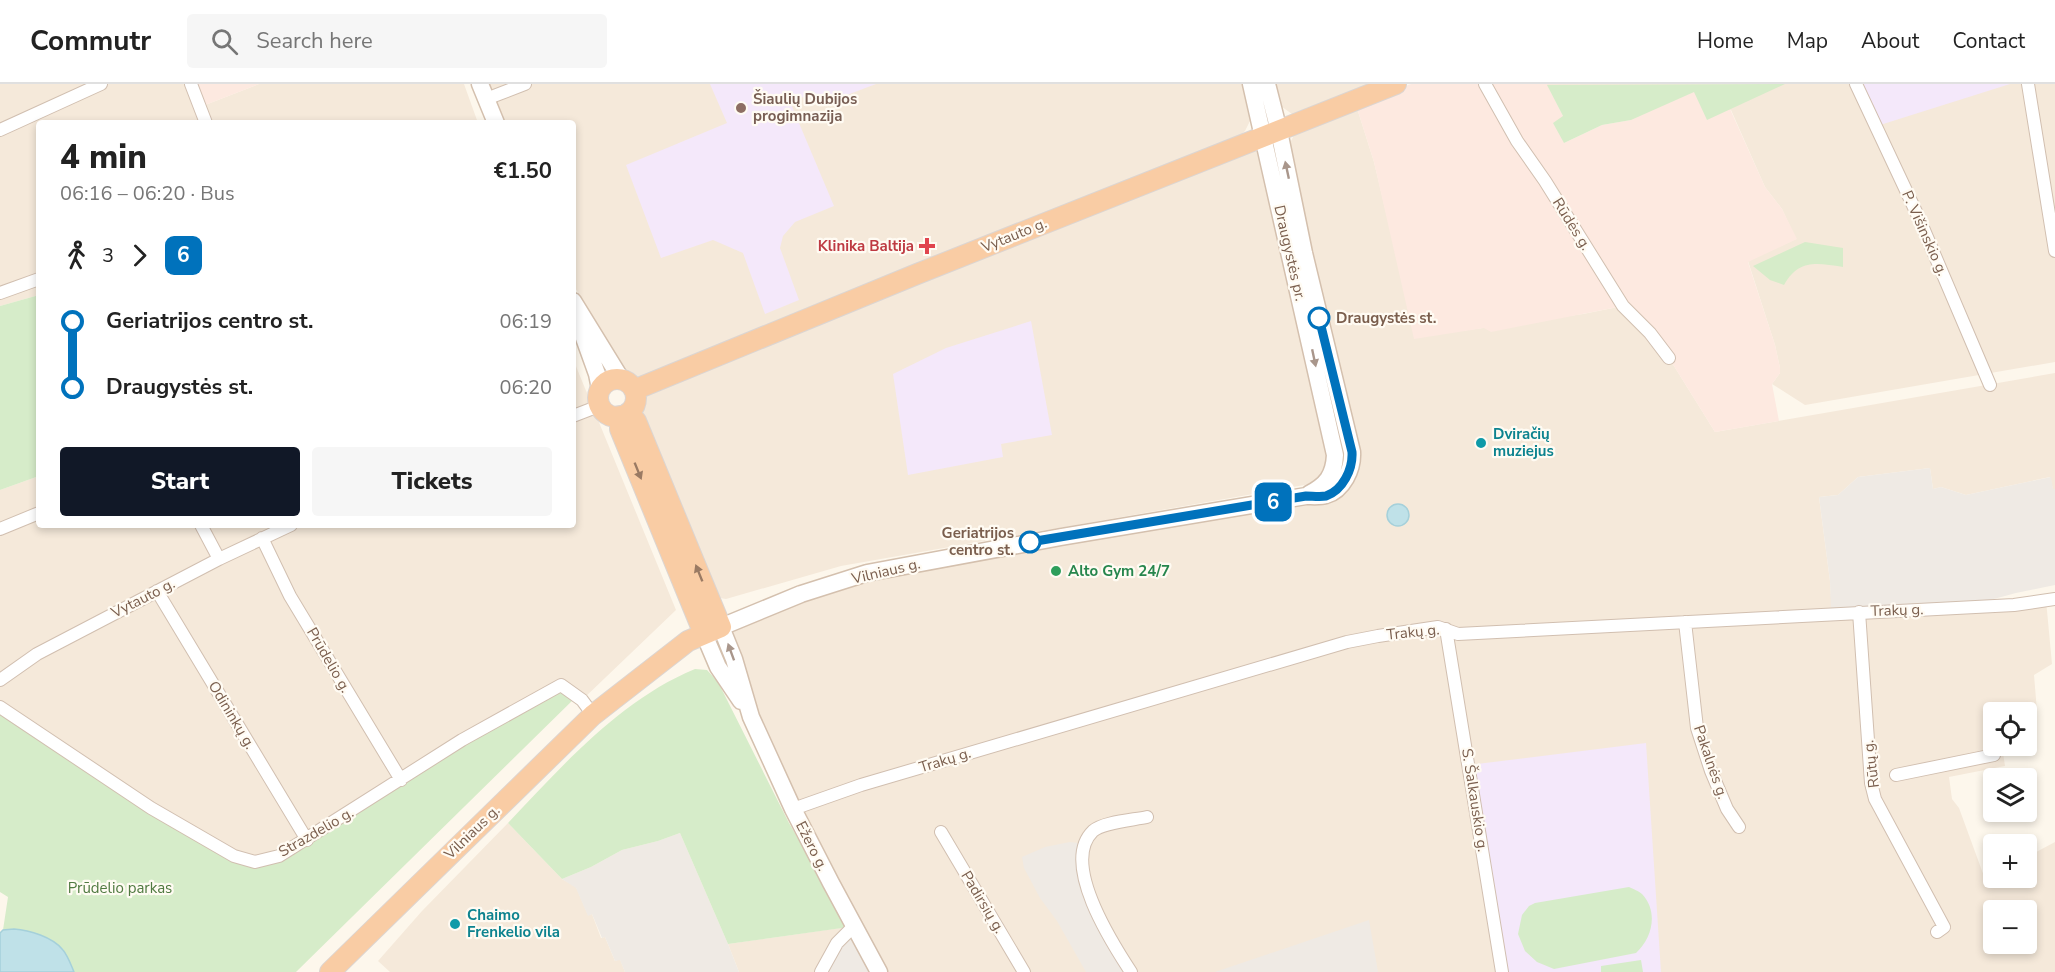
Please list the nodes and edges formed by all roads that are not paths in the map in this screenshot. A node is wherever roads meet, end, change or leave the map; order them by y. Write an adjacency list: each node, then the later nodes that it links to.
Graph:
1 (101, 84): 13 (street)
2 (191, 84): 11 (street)
3 (525, 84): 10 (street)
4 (1251, 84): 14 (main road, Draugystės pr.)
5 (1267, 84): 14 (main road, Draugystės pr.)
6 (1396, 84): 14 (highway, Vytauto g.)
7 (1485, 84): 20 (street, Rūdės g.)
8 (1856, 84): 22 (street, P. Višinskio g.)
9 (2028, 84): 15 (street)
10 (483, 91): 12 (main road)
11 (205, 120)
12 (495, 120)
13 (0, 130)
14 (1271, 134): 21 (highway, Vytauto g.); 26 (main road, Draugystės pr.)
15 (2055, 251)
16 (36, 280): 17 (street)
17 (0, 293)
18 (576, 306): 21 (main road)
19 (576, 314): 23 (main road)
20 (1669, 358)
21 (628, 385): 23 (highway); 25 (highway, Ežero g.)
22 (1990, 385)
23 (599, 398): 24 (street); 25 (highway)
24 (576, 414)
25 (624, 415): 38 (highway, Ežero g.)
26 (1306, 496): 38 (main road, Vilniaus g.)
27 (36, 514): 30 (street)
28 (203, 528): 32 (street)
29 (284, 528): 31 (street, Vytauto g.)
30 (0, 529)
31 (262, 538): 32 (street, Vytauto g.); 44 (street, Prūdelio g.)
32 (219, 559): 33 (street, Vytauto g.)
33 (157, 591): 39 (street, Vytauto g.); 49 (street, Odininkų g.)
34 (2055, 599): 35 (street, Trakų g.)
35 (1859, 612): 36 (street, Trakų g.); 51 (street, Rūtų g.)
36 (1685, 622): 37 (street, Trakų g.); 47 (street, Pakalnės g.)
37 (1446, 629): 45 (street, Trakų g.); 57 (street, S. Šalkauskio g.)
38 (713, 631): 41 (highway, Vilniaus g.); 45 (main road, Ežero g.)
39 (0, 680)
40 (0, 707): 49 (street, Strazdelio g.)
41 (593, 715): 44 (street, Strazdelio g.); 52 (highway, Vilniaus g.)
42 (1985, 756): 43 (street)
43 (1896, 775)
44 (401, 780): 49 (street, Strazdelio g.)
45 (793, 809): 50 (main road, Ežero g.)
46 (1147, 817): 56 (street)
47 (1739, 827)
48 (941, 832): 55 (street, Padirsių g.)
49 (307, 840)
50 (854, 926): 53 (street); 54 (main road, Ežero g.)
51 (1936, 932)
52 (330, 972)
53 (821, 972)
54 (879, 972)
55 (1024, 972)
56 (1131, 972)
57 (1502, 972)

